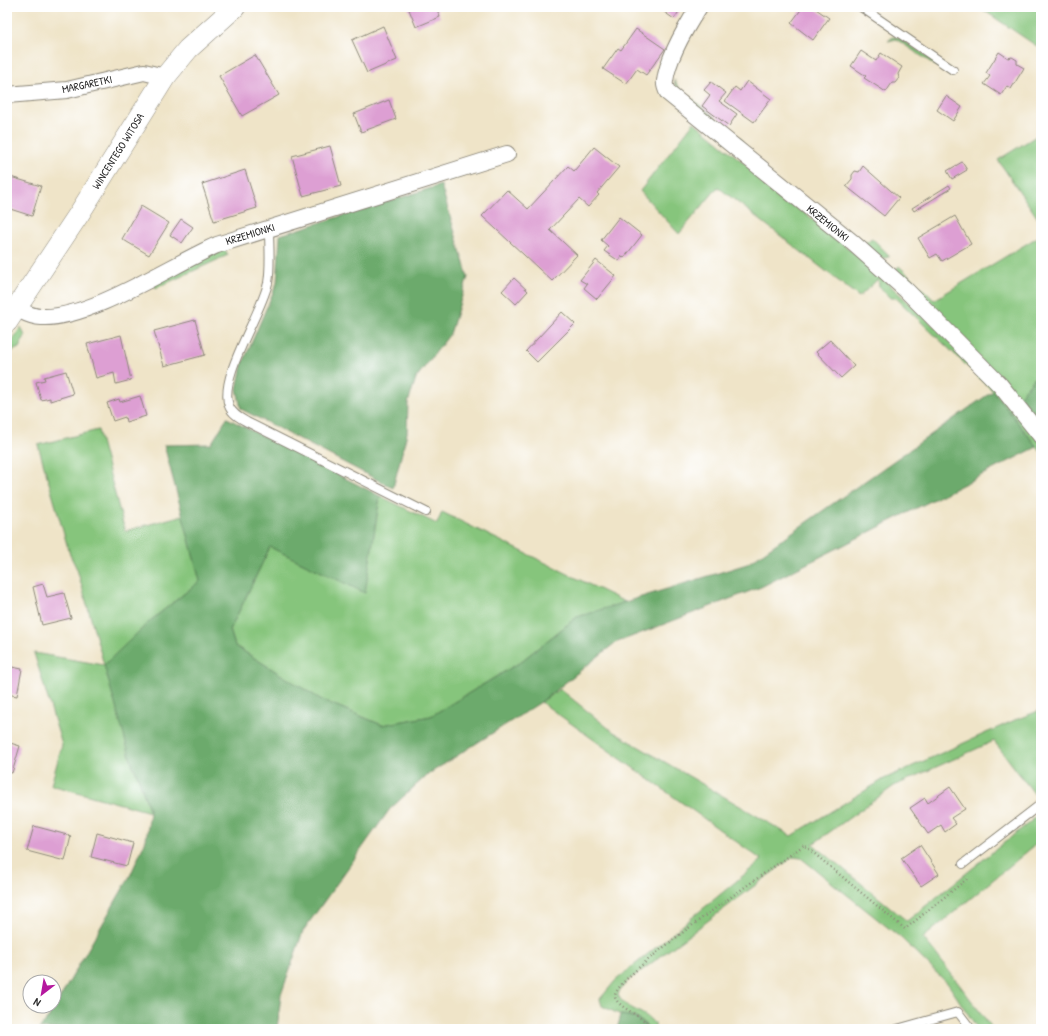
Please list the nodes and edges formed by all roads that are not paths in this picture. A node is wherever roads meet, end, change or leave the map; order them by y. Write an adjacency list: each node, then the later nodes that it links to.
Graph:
1 (235, 7): 5 (street, WINCENTEGO WITOSA)
2 (699, 7): 10 (street, KRZEMIONKI)
3 (861, 7): 4 (lane)
4 (954, 70)
5 (165, 77): 6 (street, MARGARETKI); 9 (street, WINCENTEGO WITOSA)
6 (7, 95)
7 (507, 154): 8 (street, KRZEMIONKI)
8 (269, 228): 9 (street, KRZEMIONKI); 11 (lane)
9 (11, 315)
10 (1041, 436)
11 (426, 512)
12 (1041, 804): 13 (lane)
13 (963, 864)
14 (897, 1029): 15 (lane)
15 (971, 1029)

